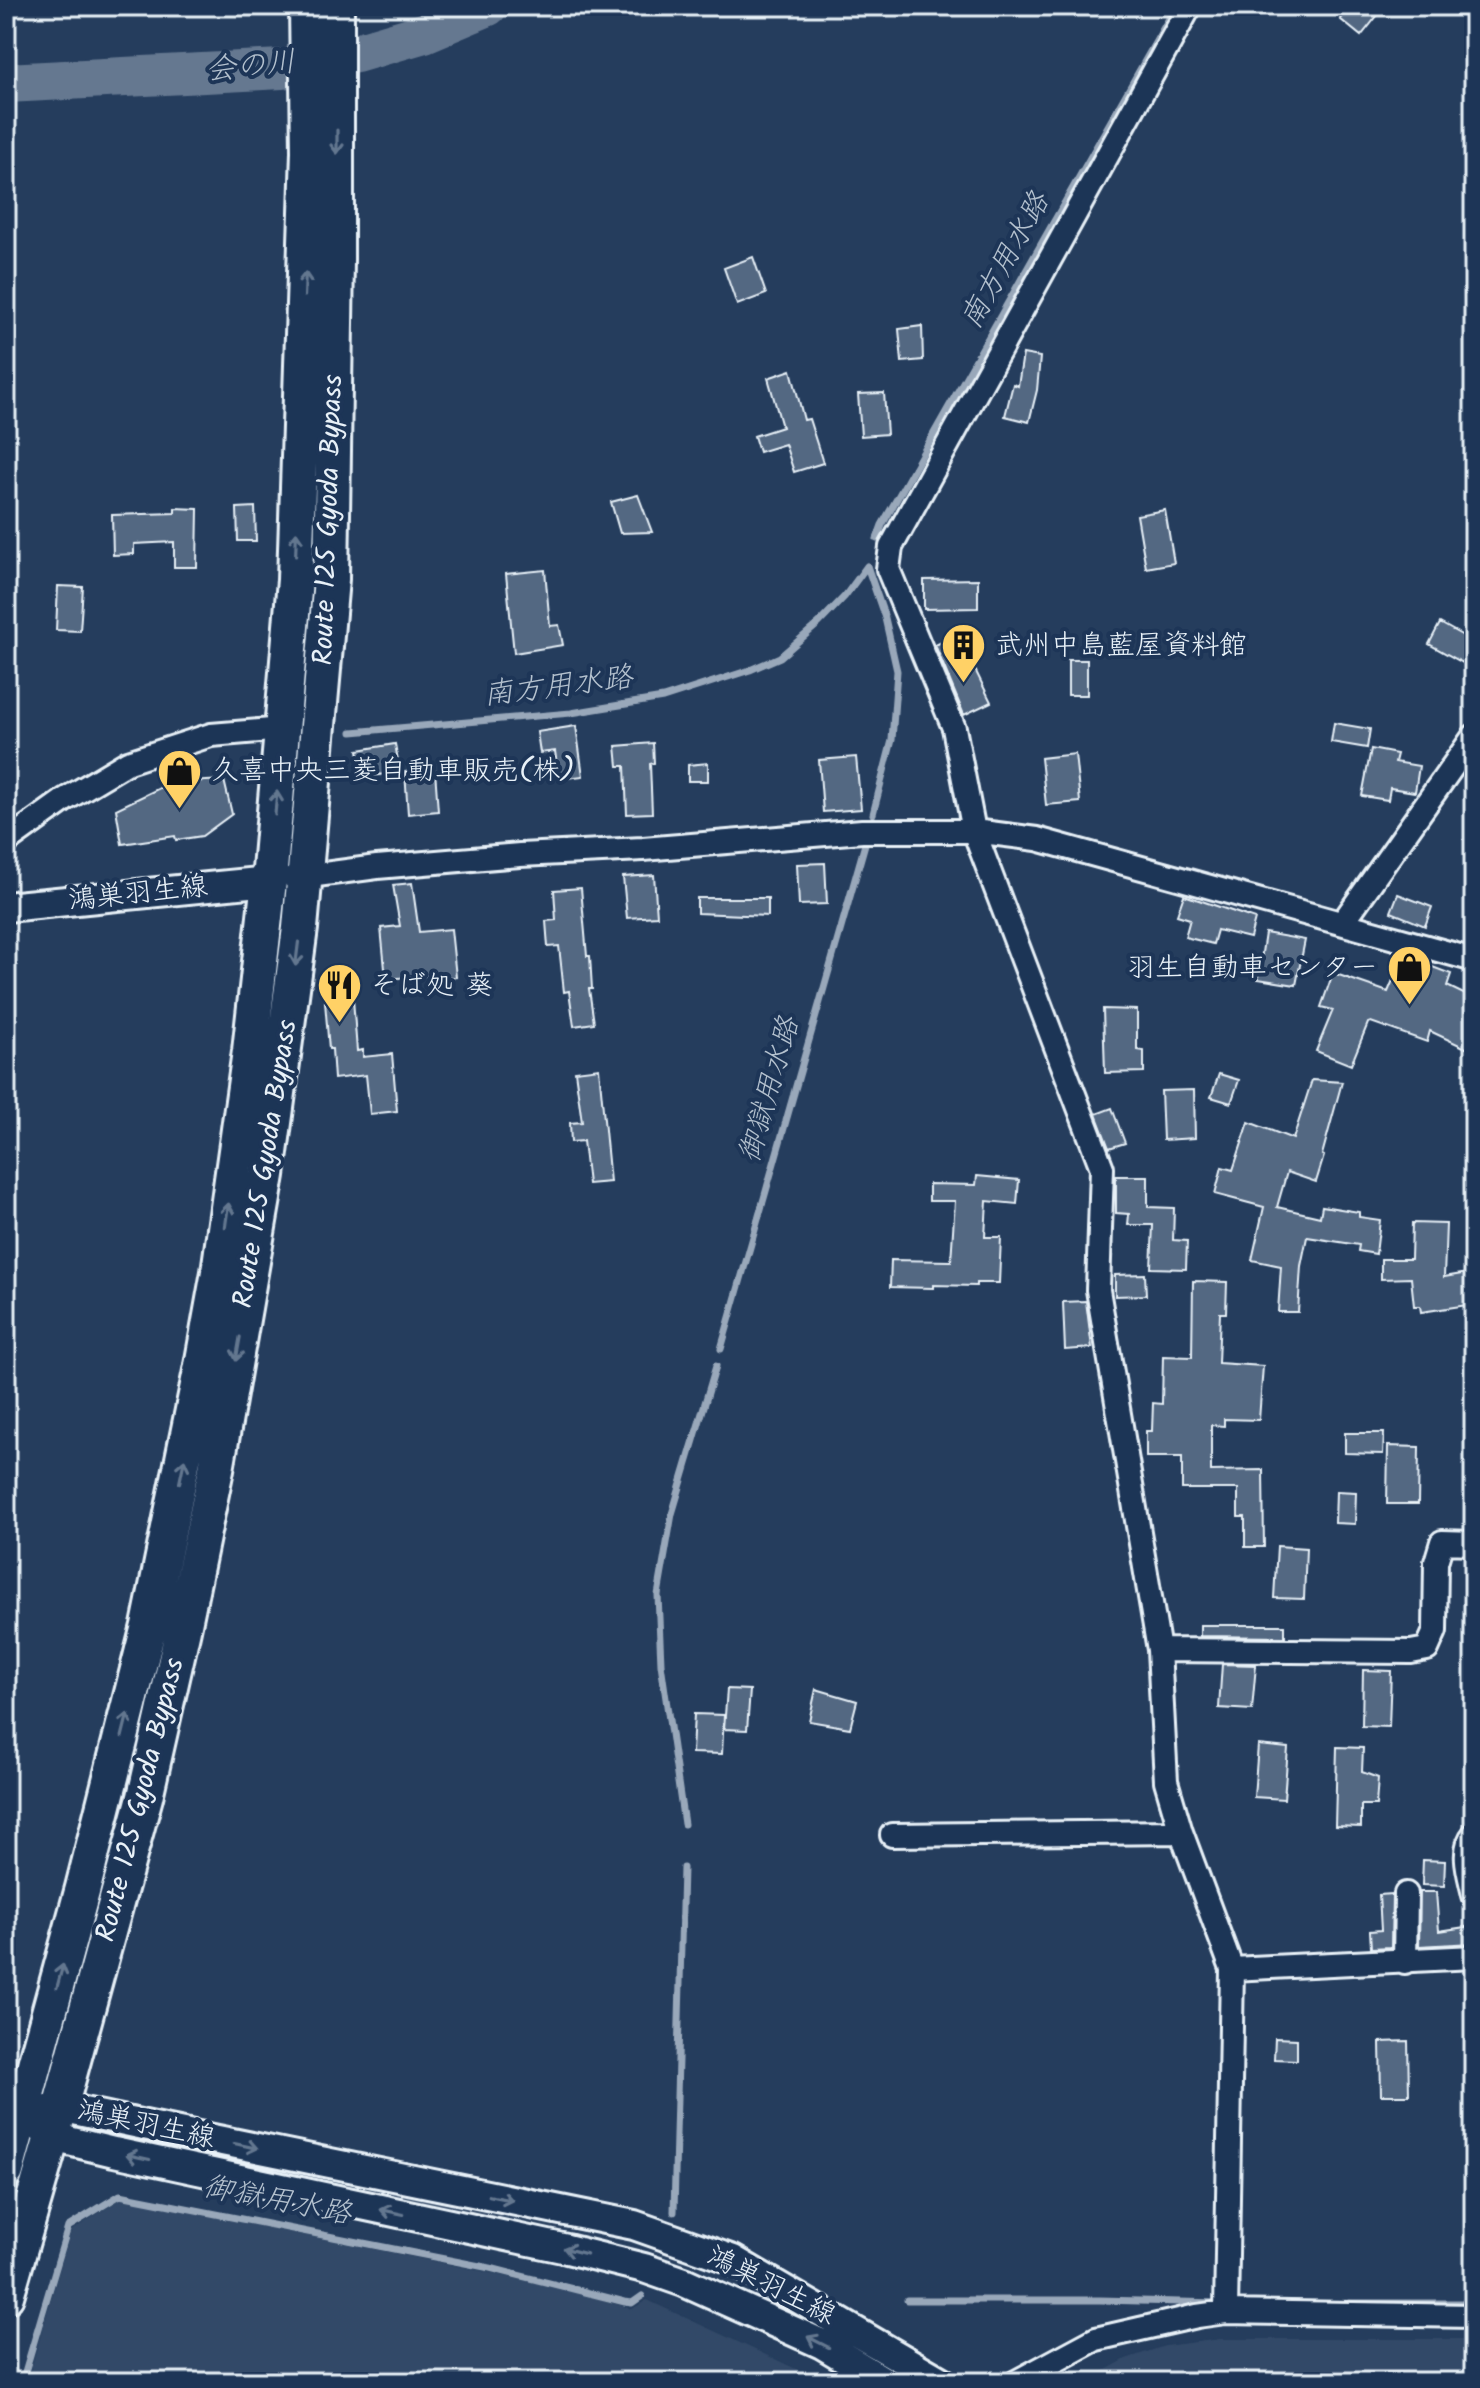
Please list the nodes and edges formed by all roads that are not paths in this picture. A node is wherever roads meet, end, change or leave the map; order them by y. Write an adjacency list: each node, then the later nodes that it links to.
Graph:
1 (1190, 6): 6 (street)
2 (322, 17): 3 (highway, Route 125 Gyoda Bypass)
3 (323, 67): 4 (highway, Route 125 Gyoda Bypass, one-way to 3); 8 (highway, Route 125 Gyoda Bypass, one-way to 8)
4 (283, 729): 7 (street); 9 (highway, Route 125 Gyoda Bypass, one-way to 4)
5 (1474, 736): 11 (street)
6 (974, 831): 8 (street); 11 (street); 14 (street)
7 (6, 842)
8 (305, 876): 9 (street); 24 (highway, Route 125 Gyoda Bypass, one-way to 24)
9 (269, 881): 10 (main road, 鴻巣羽生線); 23 (highway, Route 125 Gyoda Bypass, one-way to 9)
10 (6, 907)
11 (1343, 922): 12 (street)
12 (1474, 960)
13 (1474, 1543): 14 (street)
14 (1159, 1650): 15 (street)
15 (1181, 1832): 17 (street); 22 (street)
16 (1474, 1834): 19 (street)
17 (892, 1835)
18 (1406, 1894): 21 (street)
19 (1474, 1895)
20 (1474, 1957): 21 (street)
21 (1405, 1962): 22 (street)
22 (1232, 1969): 27 (street)
23 (23, 2113): 24 (main road, 鴻巣羽生線); 25 (highway, Route 125 Gyoda Bypass)
24 (56, 2122): 26 (highway, Route 125 Gyoda Bypass); 29 (main road, 鴻巣羽生線, one-way to 24); 30 (main road, 鴻巣羽生線, one-way to 30)
25 (6, 2171)
26 (6, 2296)
27 (1226, 2312): 28 (street); 31 (street)
28 (1474, 2316)
29 (885, 2382)
30 (942, 2382)
31 (1016, 2382)

